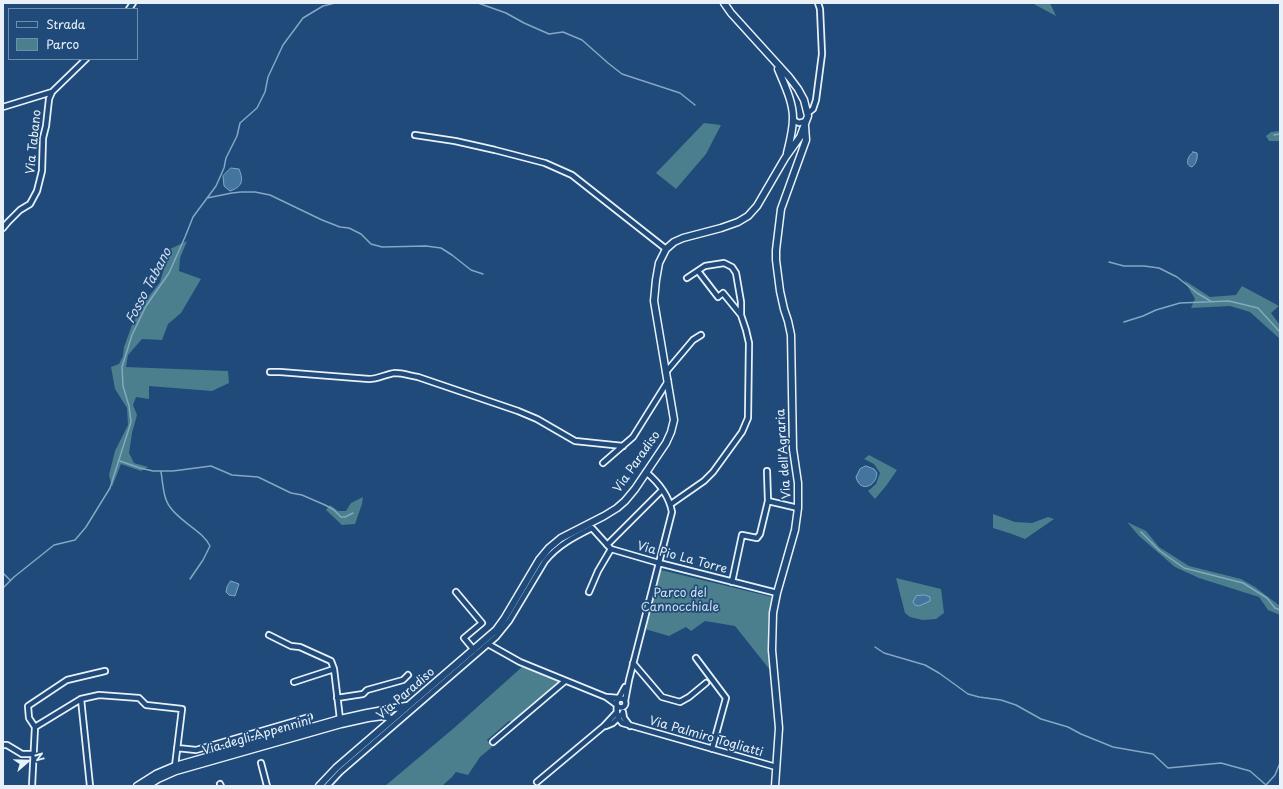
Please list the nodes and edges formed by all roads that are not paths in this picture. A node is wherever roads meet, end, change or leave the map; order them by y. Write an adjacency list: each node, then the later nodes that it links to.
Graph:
1 (724, 3): 4 (street)
2 (818, 3): 7 (street)
3 (85, 60): 5 (street, Via Tabano)
4 (777, 66): 7 (street); 8 (street)
5 (52, 92): 6 (street, Via Tabano); 12 (street, Via Tabano)
6 (3, 107)
7 (807, 112): 8 (street); 9 (street)
8 (793, 116): 9 (street); 11 (street)
9 (806, 123): 11 (street); 28 (street, Via dell'Agraria)
10 (415, 135): 13 (street)
11 (785, 158): 13 (street)
12 (3, 228)
13 (666, 249): 19 (street, Via Paradiso)
14 (698, 271): 15 (street); 16 (street); 16 (street)
15 (687, 278)
16 (741, 315): 27 (street)
17 (700, 334): 19 (street)
18 (270, 372): 21 (street)
19 (666, 372): 20 (street, Via Paradiso)
20 (668, 381): 21 (street); 24 (street, Via Paradiso)
21 (624, 446): 22 (street)
22 (604, 463)
23 (767, 471): 26 (street)
24 (646, 472): 25 (street); 38 (street, Via Paradiso)
25 (662, 490): 27 (street); 29 (street)
26 (768, 501): 28 (street); 32 (street)
27 (670, 504): 31 (street)
28 (798, 508): 35 (street, Via dell'Agraria)
29 (607, 545): 30 (street, Via Pio La Torre); 37 (street, Via Pio La Torre)
30 (611, 549): 31 (street, Via Pio La Torre); 34 (street)
31 (659, 563): 32 (street, Via Pio La Torre); 40 (street)
32 (732, 582): 35 (street, Via Pio La Torre)
33 (456, 592): 38 (street)
34 (589, 592)
35 (777, 593): 75 (street, Via dell'Agraria)
36 (269, 635): 41 (street)
37 (488, 644): 45 (street); 77 (street)
38 (474, 650): 54 (street, Via Paradiso)
39 (696, 658): 72 (street)
40 (633, 663): 44 (street); 47 (street)
41 (334, 669): 46 (street); 49 (street)
42 (105, 671): 67 (street)
43 (408, 675): 49 (street)
44 (629, 680): 50 (street); 52 (street, Via Palmiro Togliatti)
45 (565, 681): 48 (street); 69 (street)
46 (294, 682)
47 (706, 683)
48 (606, 697): 50 (street); 53 (street)
49 (337, 698): 61 (street)
50 (619, 698): 52 (street); 53 (street)
51 (81, 699): 67 (street); 71 (street); 80 (street)
52 (624, 704): 53 (street); 57 (street, Via Palmiro Togliatti)
53 (617, 705): 56 (street)
54 (408, 706): 55 (street, Via degli Appennini); 62 (street, Via Paradiso)
55 (386, 710): 61 (street, Via degli Appennini); 62 (street)
56 (616, 712): 60 (street); 65 (street)
57 (623, 713): 60 (street); 66 (street, Via Palmiro Togliatti)
58 (377, 717): 62 (street, Via degli Appennini); 68 (street); 76 (street, Via degli Appennini)
59 (309, 718): 71 (street)
60 (618, 718): 63 (street); 64 (street)
61 (340, 719): 76 (street, Via degli Appennini)
62 (392, 719): 68 (street, Via Paradiso)
63 (613, 723): 64 (street); 65 (street)
64 (622, 723): 66 (street, Via Palmiro Togliatti)
65 (604, 726): 78 (street)
66 (630, 726): 72 (street, Via Palmiro Togliatti)
67 (35, 727): 73 (street)
68 (382, 728): 77 (street, Via Paradiso)
69 (493, 742)
70 (3, 745): 73 (street)
71 (177, 748): 76 (street)
72 (712, 748): 75 (street, Via Palmiro Togliatti)
73 (34, 754): 79 (street)
74 (260, 763): 83 (street)
75 (776, 767): 86 (street, Via dell'Agraria)
76 (175, 768): 81 (street, Via degli Appennini); 82 (street, Via degli Appennini)
77 (338, 770): 84 (street, Via Paradiso); 85 (street)
78 (538, 782)
79 (32, 786)
80 (90, 786)
81 (137, 786)
82 (147, 786)
83 (267, 786)
84 (319, 786)
85 (326, 786)
86 (775, 786)

